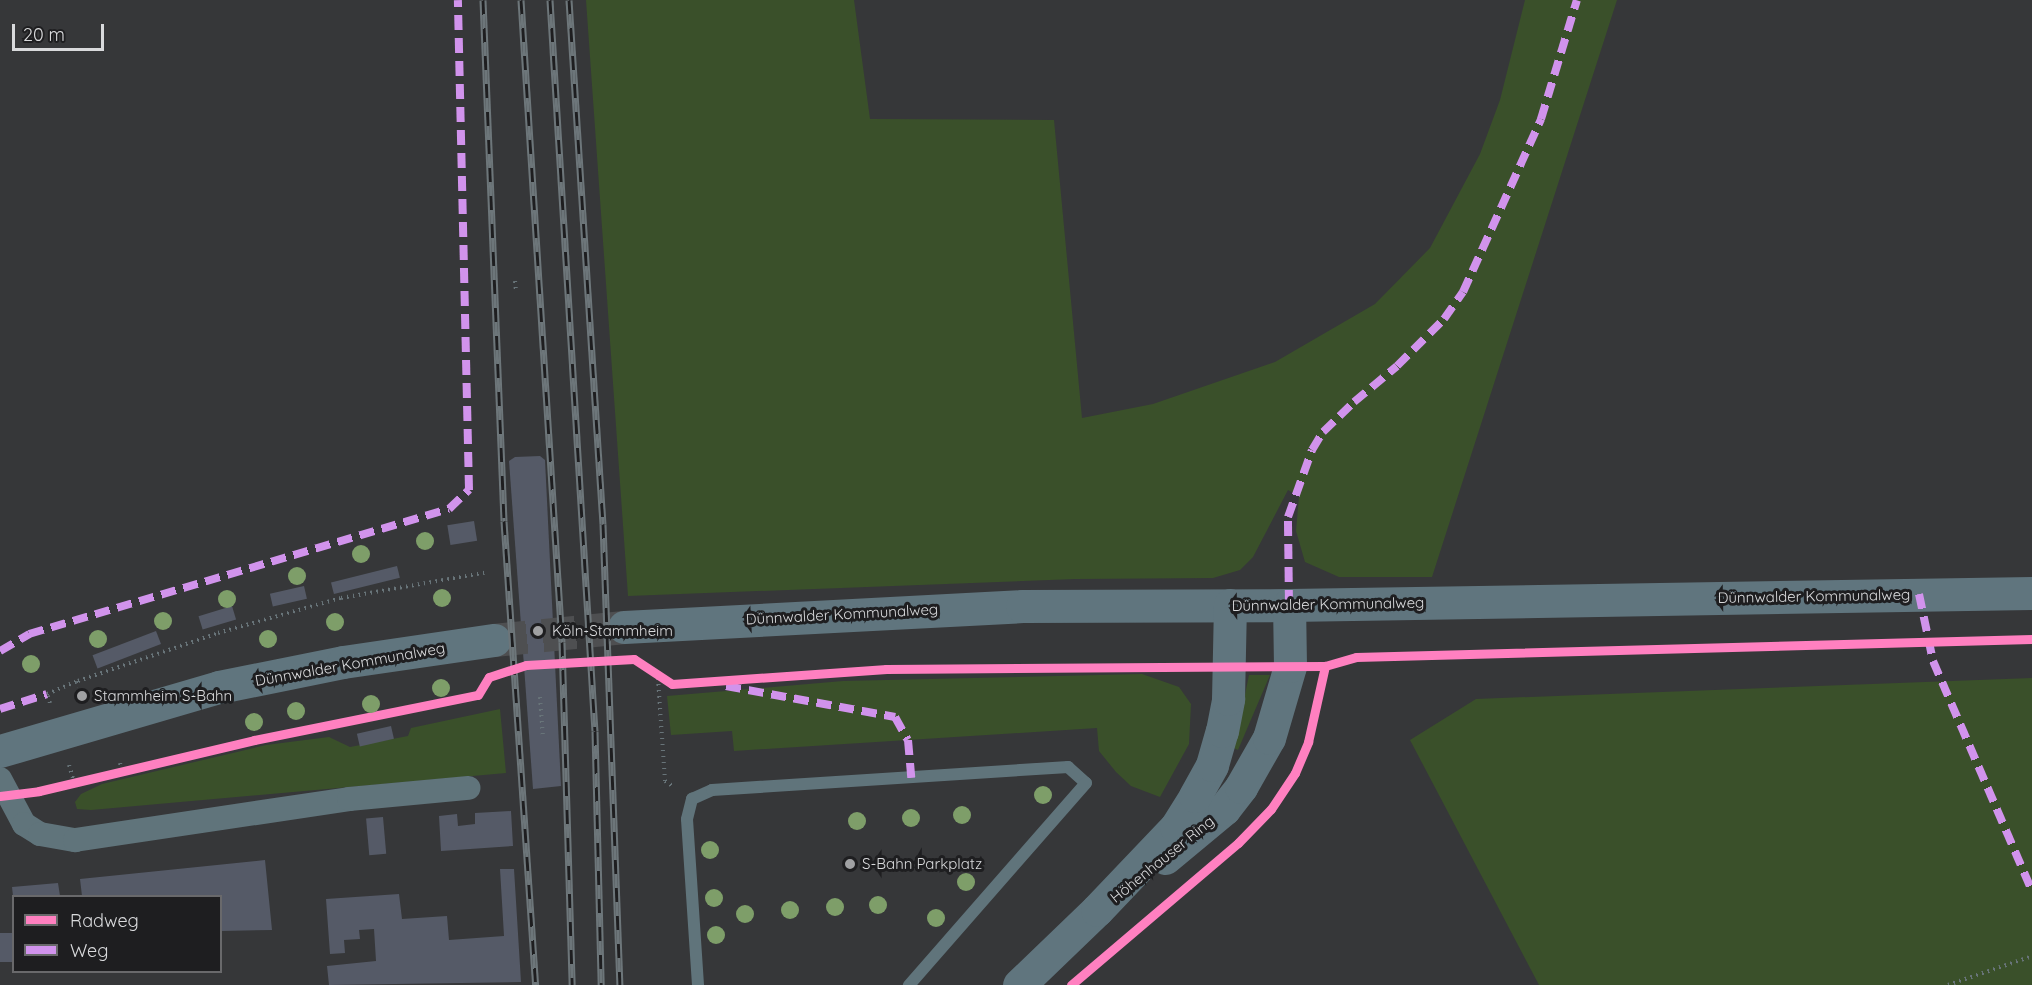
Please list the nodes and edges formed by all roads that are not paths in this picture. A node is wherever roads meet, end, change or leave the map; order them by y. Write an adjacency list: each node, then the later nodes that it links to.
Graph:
1 (2032, 593): 3 (main road, Dünnwalder Kommunalweg)
2 (1230, 605): 3 (main road, Dünnwalder Kommunalweg); 4 (main road, Dünnwalder Kommunalweg); 9 (main road, Höhenhauser Ring)
3 (1289, 605): 9 (main road, Höhenhauser Ring)
4 (624, 627)
5 (494, 640): 6 (main road, Dünnwalder Kommunalweg)
6 (0, 751)
7 (0, 779): 8 (street)
8 (468, 788)
9 (1097, 910): 12 (main road, Höhenhauser Ring)
10 (698, 985): 11 (lane)
11 (909, 985)
12 (1019, 985)

